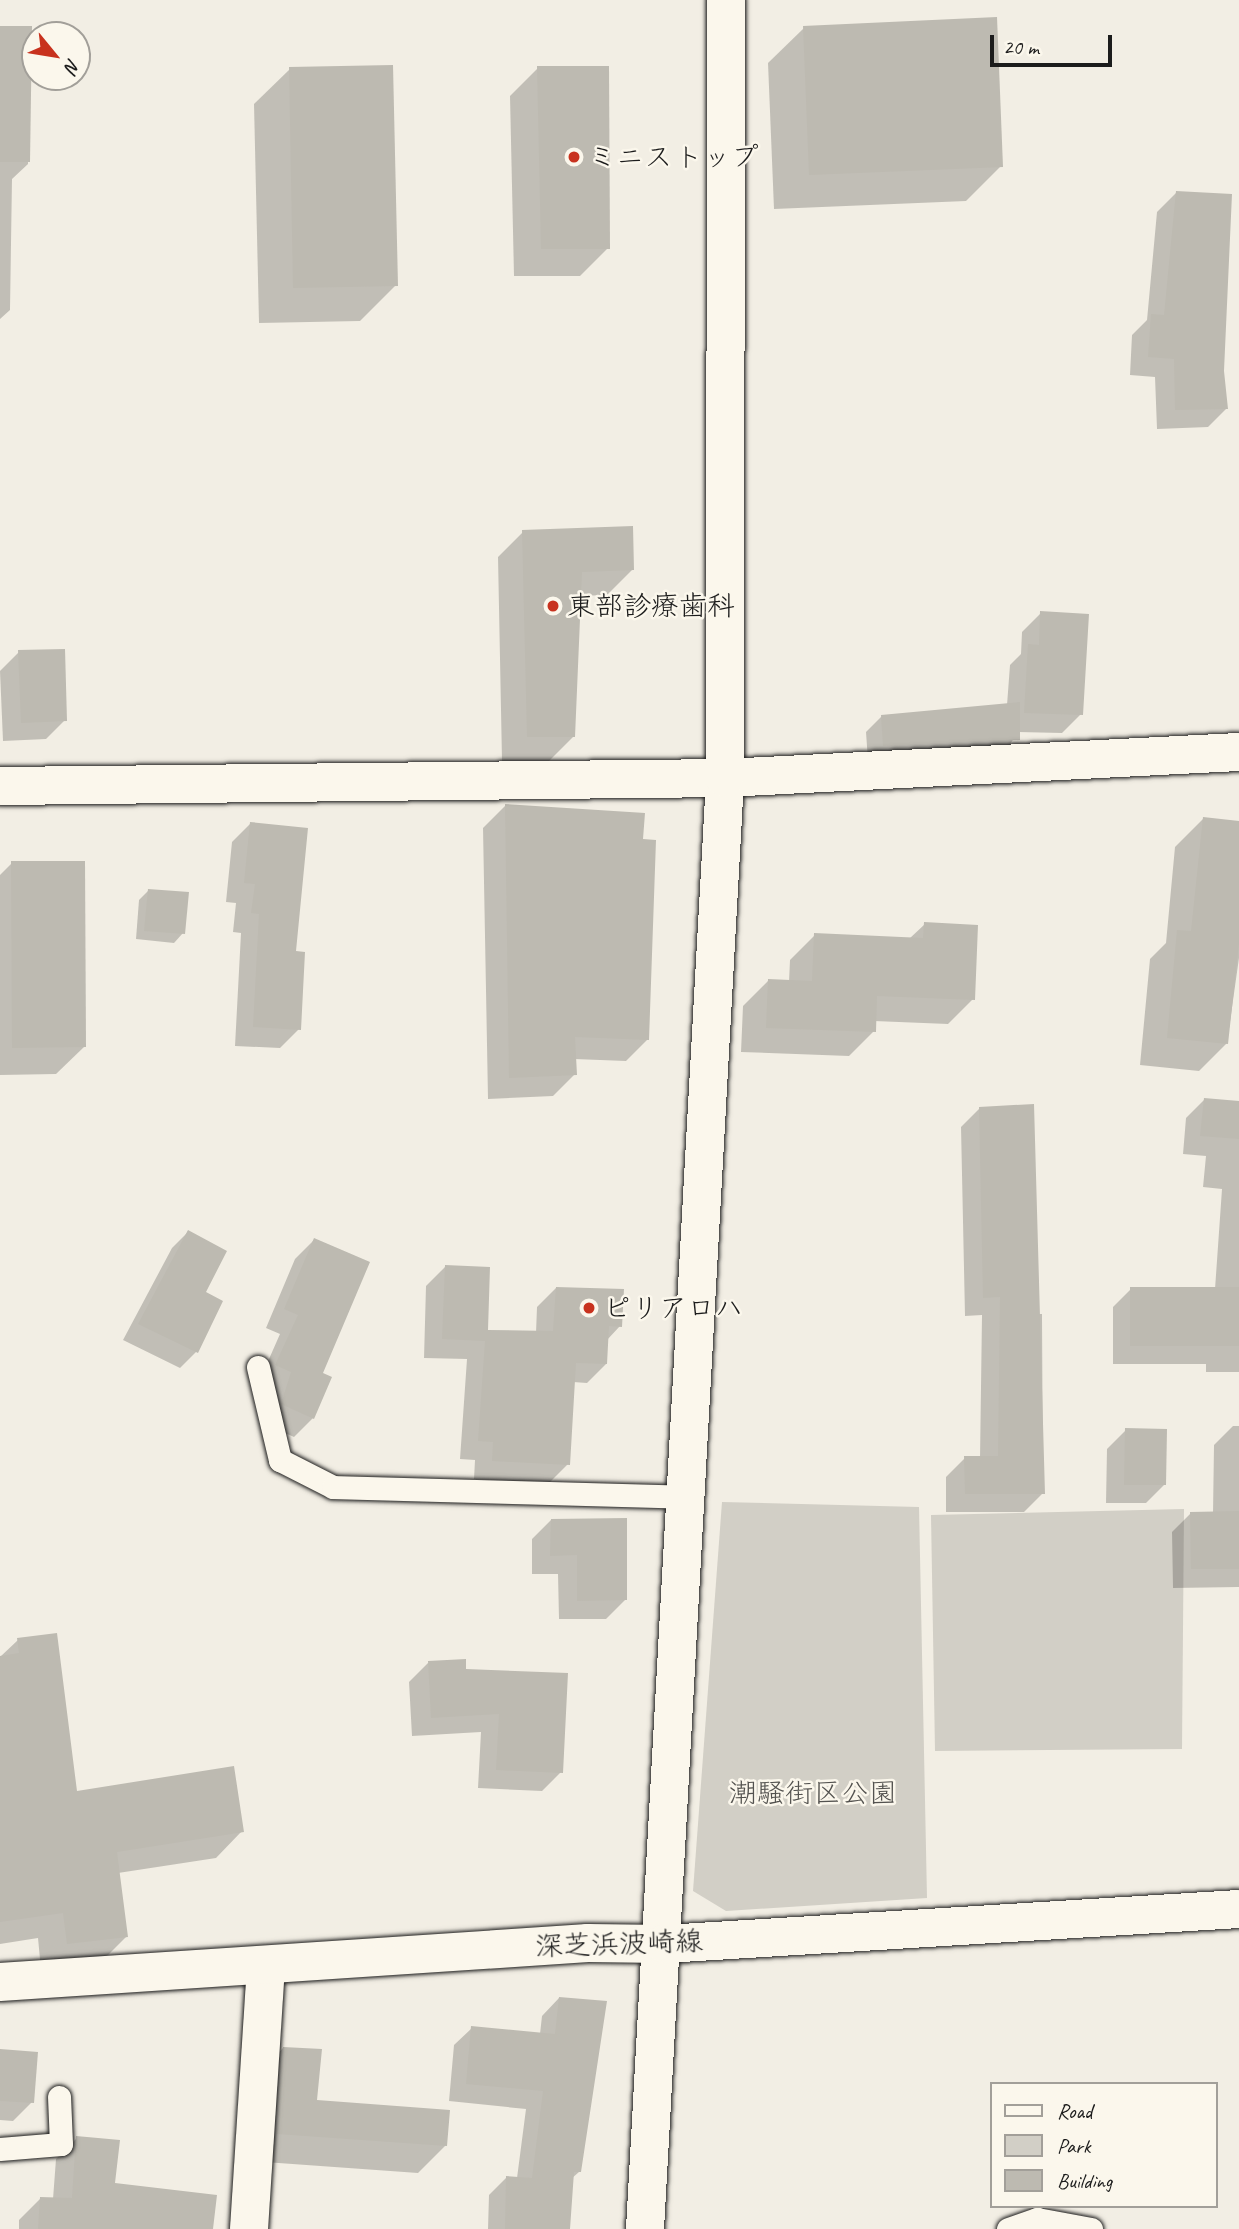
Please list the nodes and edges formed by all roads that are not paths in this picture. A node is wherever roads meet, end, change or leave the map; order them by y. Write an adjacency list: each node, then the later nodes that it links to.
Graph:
1 (726, 0): 3 (street)
2 (1239, 752): 3 (street)
3 (725, 778): 4 (street); 6 (street)
4 (0, 786)
5 (258, 1367): 6 (lane)
6 (683, 1497): 8 (street)
7 (1239, 1909): 8 (street, 深芝浜波崎線)
8 (665, 1944): 9 (street, 深芝浜波崎線); 14 (street)
9 (266, 1966): 10 (street, 深芝浜波崎線); 13 (street)
10 (0, 1982)
11 (60, 2097): 12 (lane)
12 (0, 2149)
13 (249, 2229)
14 (645, 2229)
15 (1008, 2229): 16 (lane)
16 (1091, 2229)

